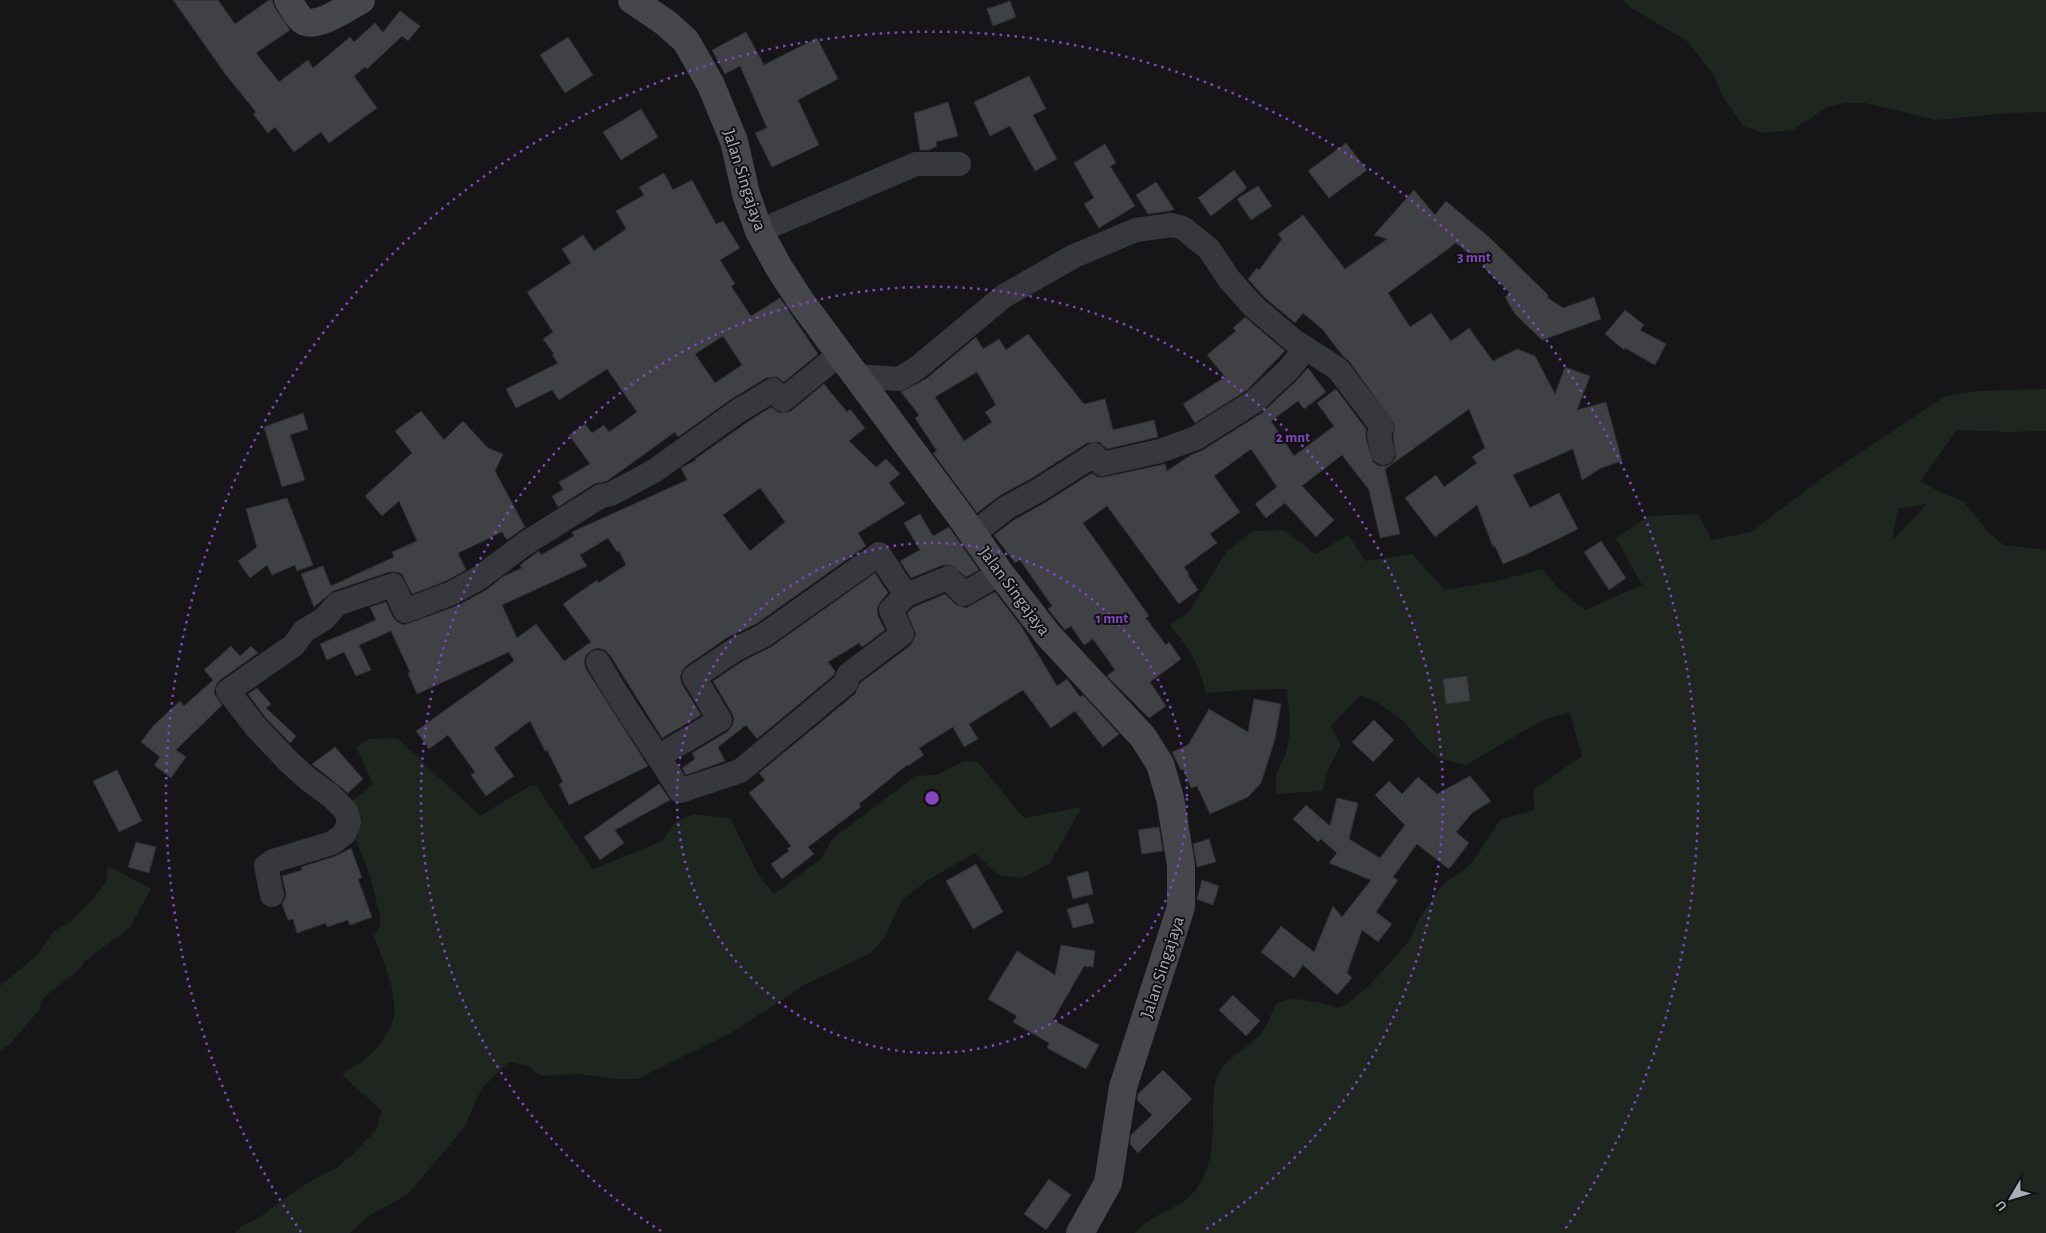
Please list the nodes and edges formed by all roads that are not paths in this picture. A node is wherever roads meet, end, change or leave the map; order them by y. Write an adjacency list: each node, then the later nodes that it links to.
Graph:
1 (288, 0): 2 (street)
2 (361, 0)
3 (632, 0): 5 (street, Jalan Singajaya)
4 (959, 164): 5 (street)
5 (760, 231): 7 (street, Jalan Singajaya)
6 (1306, 348): 8 (street); 9 (street); 10 (street)
7 (840, 354): 8 (street, Jalan Singajaya); 15 (street)
8 (856, 376): 10 (street, Jalan Singajaya)
9 (1383, 453)
10 (973, 534): 11 (street, Jalan Singajaya)
11 (1000, 574): 12 (street); 16 (street, Jalan Singajaya)
12 (906, 595): 14 (street); 14 (street)
13 (598, 662): 14 (street)
14 (659, 756)
15 (272, 895)
16 (1080, 1233)

